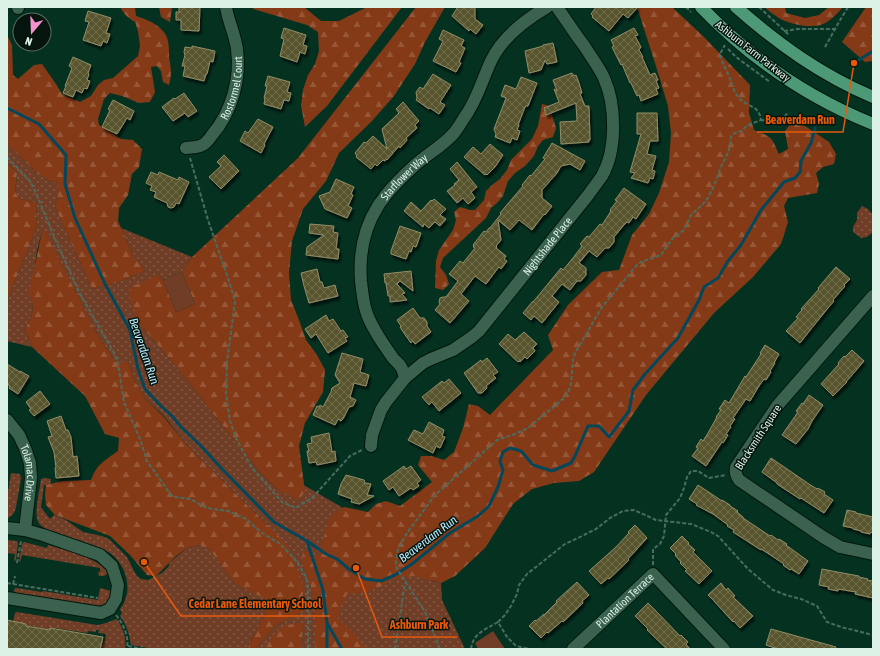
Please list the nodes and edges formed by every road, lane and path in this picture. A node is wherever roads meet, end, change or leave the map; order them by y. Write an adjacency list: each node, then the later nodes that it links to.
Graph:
1 (226, 7): 17 (street, Rostormel Court)
2 (547, 7): 20 (street, Starflower Way)
3 (557, 7): 20 (street, Nightshade Place)
4 (701, 7): 16 (main road, Ashburn Farm Parkway)
5 (736, 7): 13 (main road, Ashburn Farm Parkway)
6 (760, 7): 9 (path)
7 (848, 7): 8 (path)
8 (836, 29): 9 (path); 12 (path)
9 (784, 31): 10 (path)
10 (793, 38)
11 (725, 45): 15 (path)
12 (825, 48)
13 (873, 97)
14 (788, 113): 15 (path)
15 (761, 120): 31 (path)
16 (873, 124)
17 (186, 148): 22 (path)
18 (7, 157): 41 (path)
19 (873, 296): 23 (street, Blacksmith Square)
20 (406, 378): 22 (street, Nightshade Place)
21 (7, 420): 26 (street, Tolamac Drive)
22 (371, 446)
23 (735, 473): 24 (path); 27 (street, Blacksmith Square)
24 (666, 522): 29 (path); 37 (path); 38 (path)
25 (7, 528): 26 (street)
26 (23, 535): 28 (path); 36 (street)
27 (873, 554)
28 (17, 563)
29 (653, 574): 46 (street, Plantation Terrace); 47 (street, Plantation Terrace)
30 (15, 576): 33 (path)
31 (405, 582): 42 (path); 43 (path)
32 (7, 583): 33 (path)
33 (13, 584): 35 (path)
34 (7, 598): 36 (street)
35 (98, 598)
36 (110, 608): 39 (path)
37 (498, 622): 44 (path); 45 (path)
38 (873, 635)
39 (128, 648): 40 (path)
40 (143, 649)
41 (308, 649)
42 (395, 649)
43 (440, 649)
44 (471, 649)
45 (530, 649)
46 (573, 649)
47 (724, 649)

